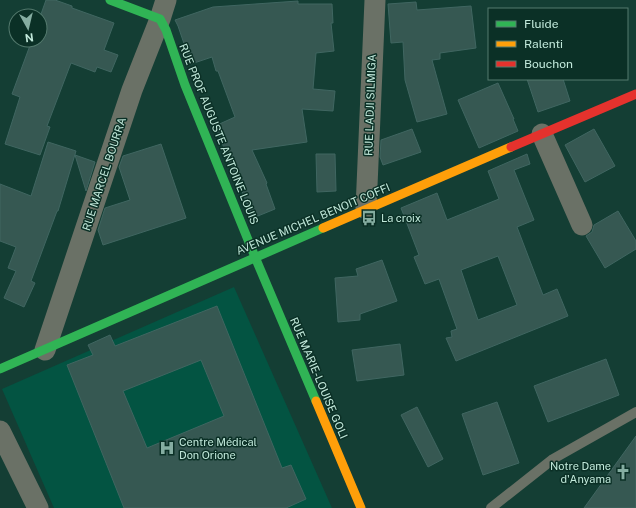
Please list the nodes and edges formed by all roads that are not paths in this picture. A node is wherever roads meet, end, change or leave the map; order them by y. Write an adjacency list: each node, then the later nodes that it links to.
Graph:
1 (110, 0): 3 (street)
2 (375, 0): 6 (street, RUE LADJI SILMIGA)
3 (163, 10): 8 (street, RUE PROF AUGUSTE ANTOINE LOUIS); 9 (street, RUE MARCEL BOURRA)
4 (636, 94): 5 (street, AVENUE MICHEL BENOIT COFFI)
5 (542, 134): 6 (street, AVENUE MICHEL BENOIT COFFI); 7 (street)
6 (366, 209): 8 (street, AVENUE MICHEL BENOIT COFFI)
7 (582, 225)
8 (255, 257): 9 (street, AVENUE MICHEL BENOIT COFFI); 14 (street, RUE MARIE-LOUISE GOLI)
9 (45, 350): 10 (street, AVENUE MICHEL BENOIT COFFI)
10 (0, 369)
11 (636, 412): 15 (lane)
12 (0, 431): 13 (street)
13 (38, 508)
14 (361, 508)
15 (491, 508)

